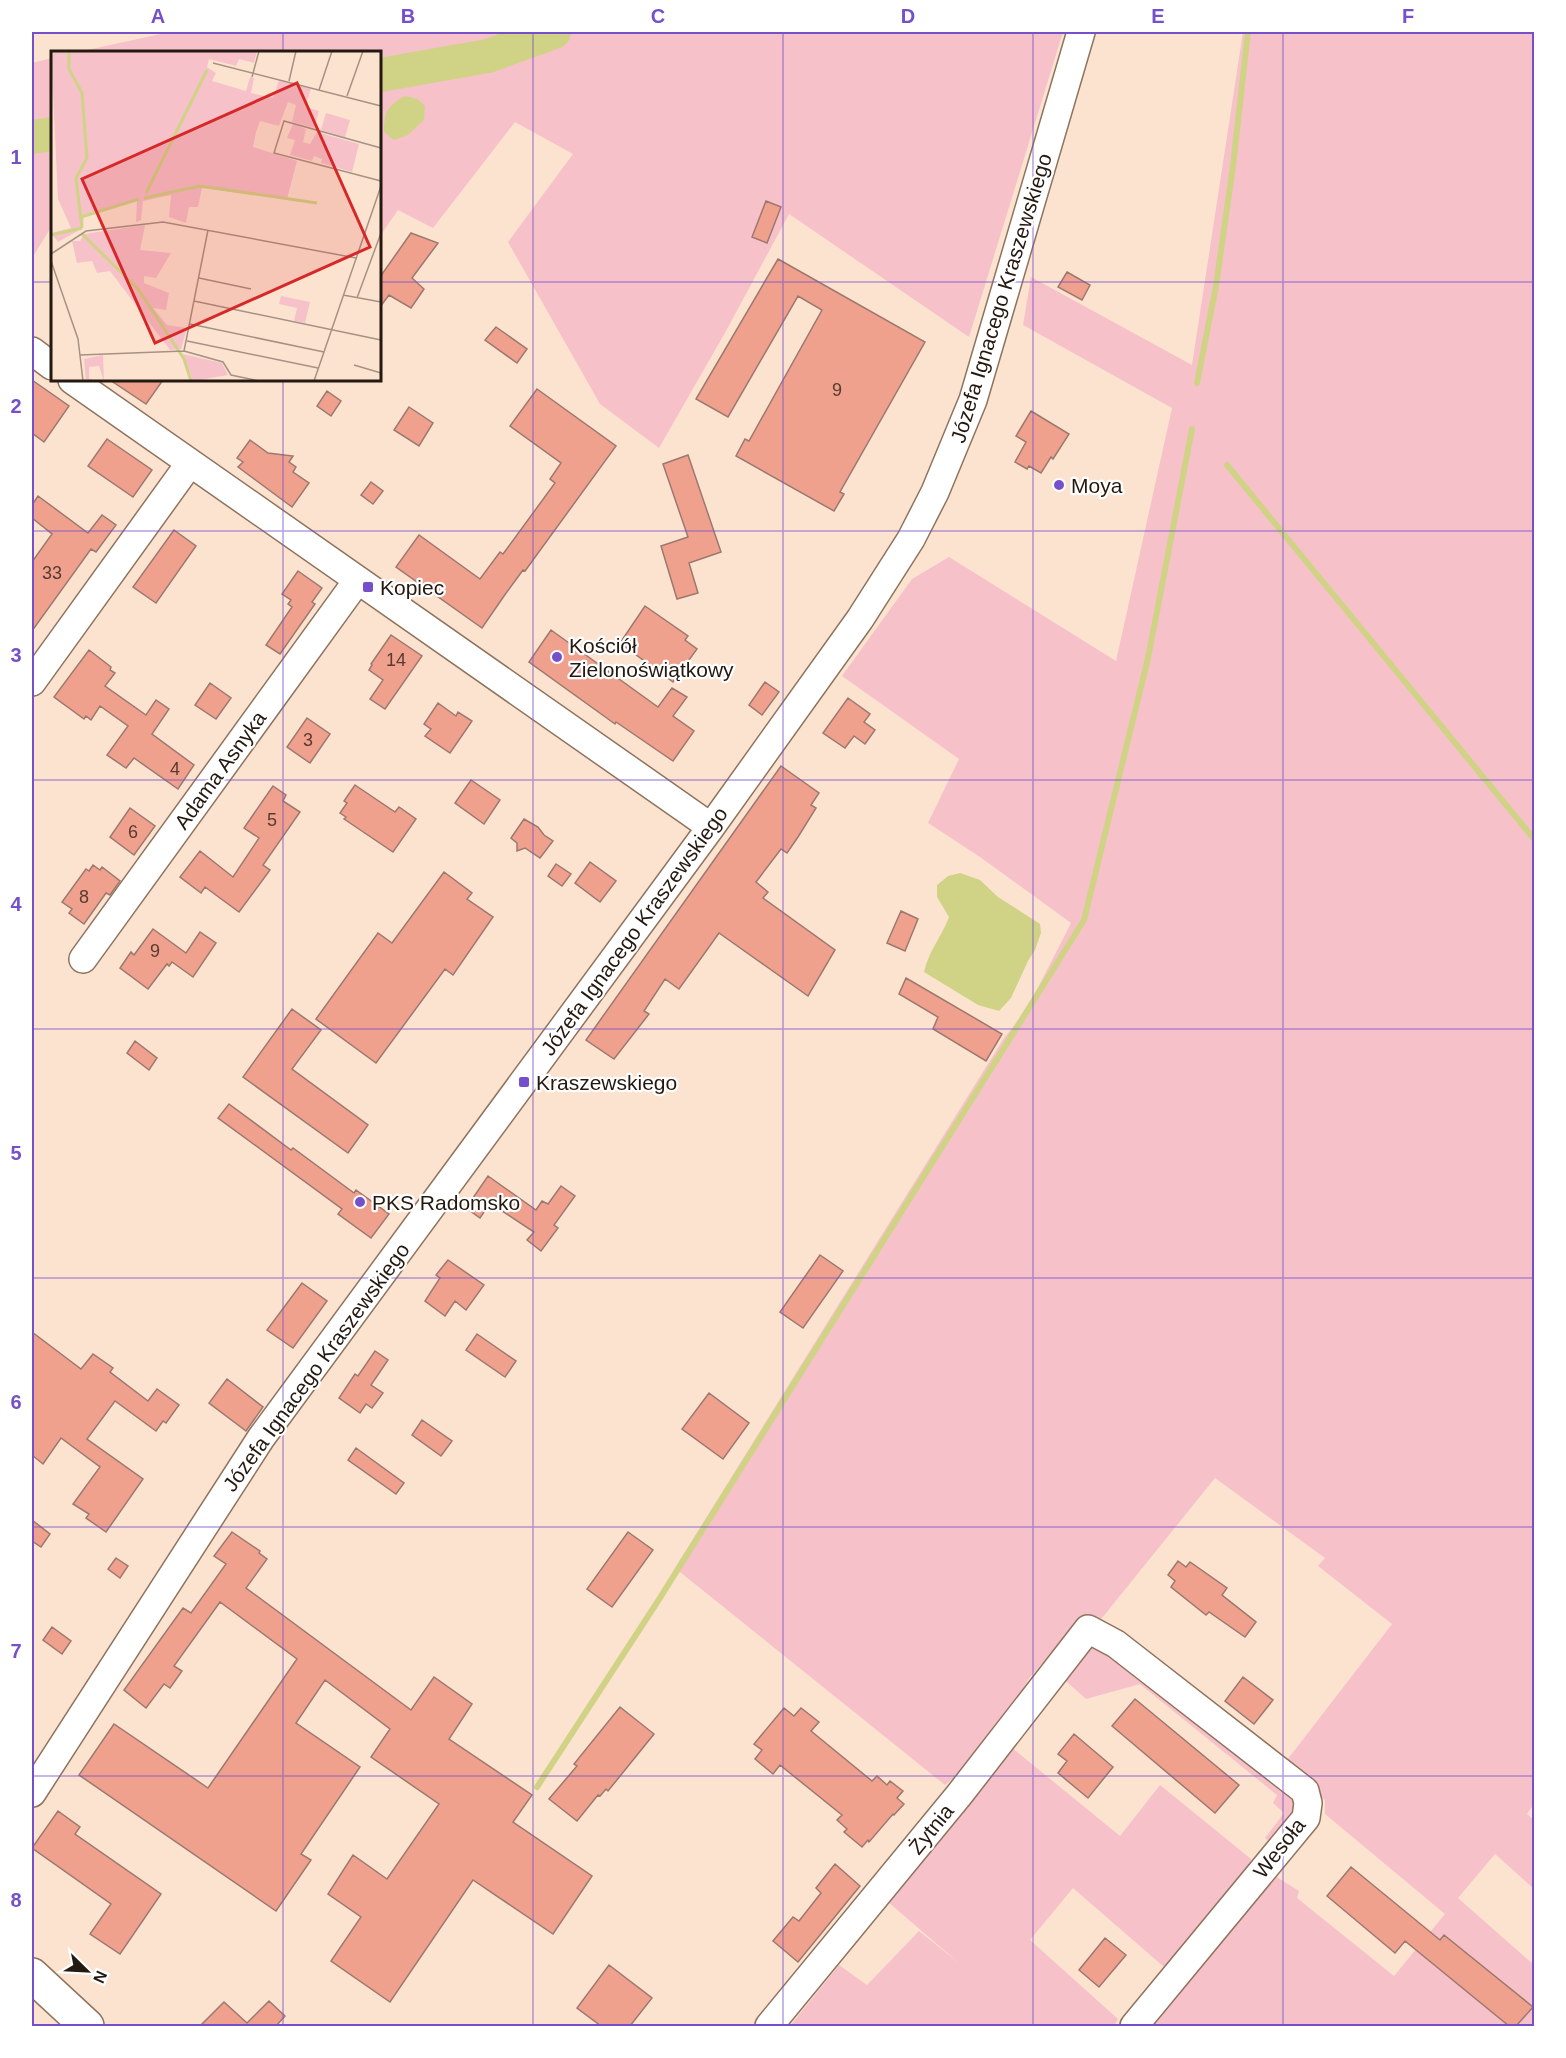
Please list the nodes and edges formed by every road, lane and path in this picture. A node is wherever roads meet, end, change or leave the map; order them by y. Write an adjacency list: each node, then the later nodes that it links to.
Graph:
1 (1081, 32): 8 (street, Józefa Ignacego Kraszewskiego)
2 (32, 351): 3 (street)
3 (51, 365)
4 (73, 381): 5 (street)
5 (190, 463): 6 (street); 7 (street)
6 (357, 580): 8 (street); 9 (street, Adama Asnyka)
7 (32, 682)
8 (711, 827): 11 (street, Józefa Ignacego Kraszewskiego)
9 (83, 959)
10 (1088, 1629): 14 (street, Żytnia); 15 (street, Wesoła)
11 (32, 1793)
12 (32, 1975): 13 (main road)
13 (87, 2026)
14 (769, 2026)
15 (1134, 2026)

